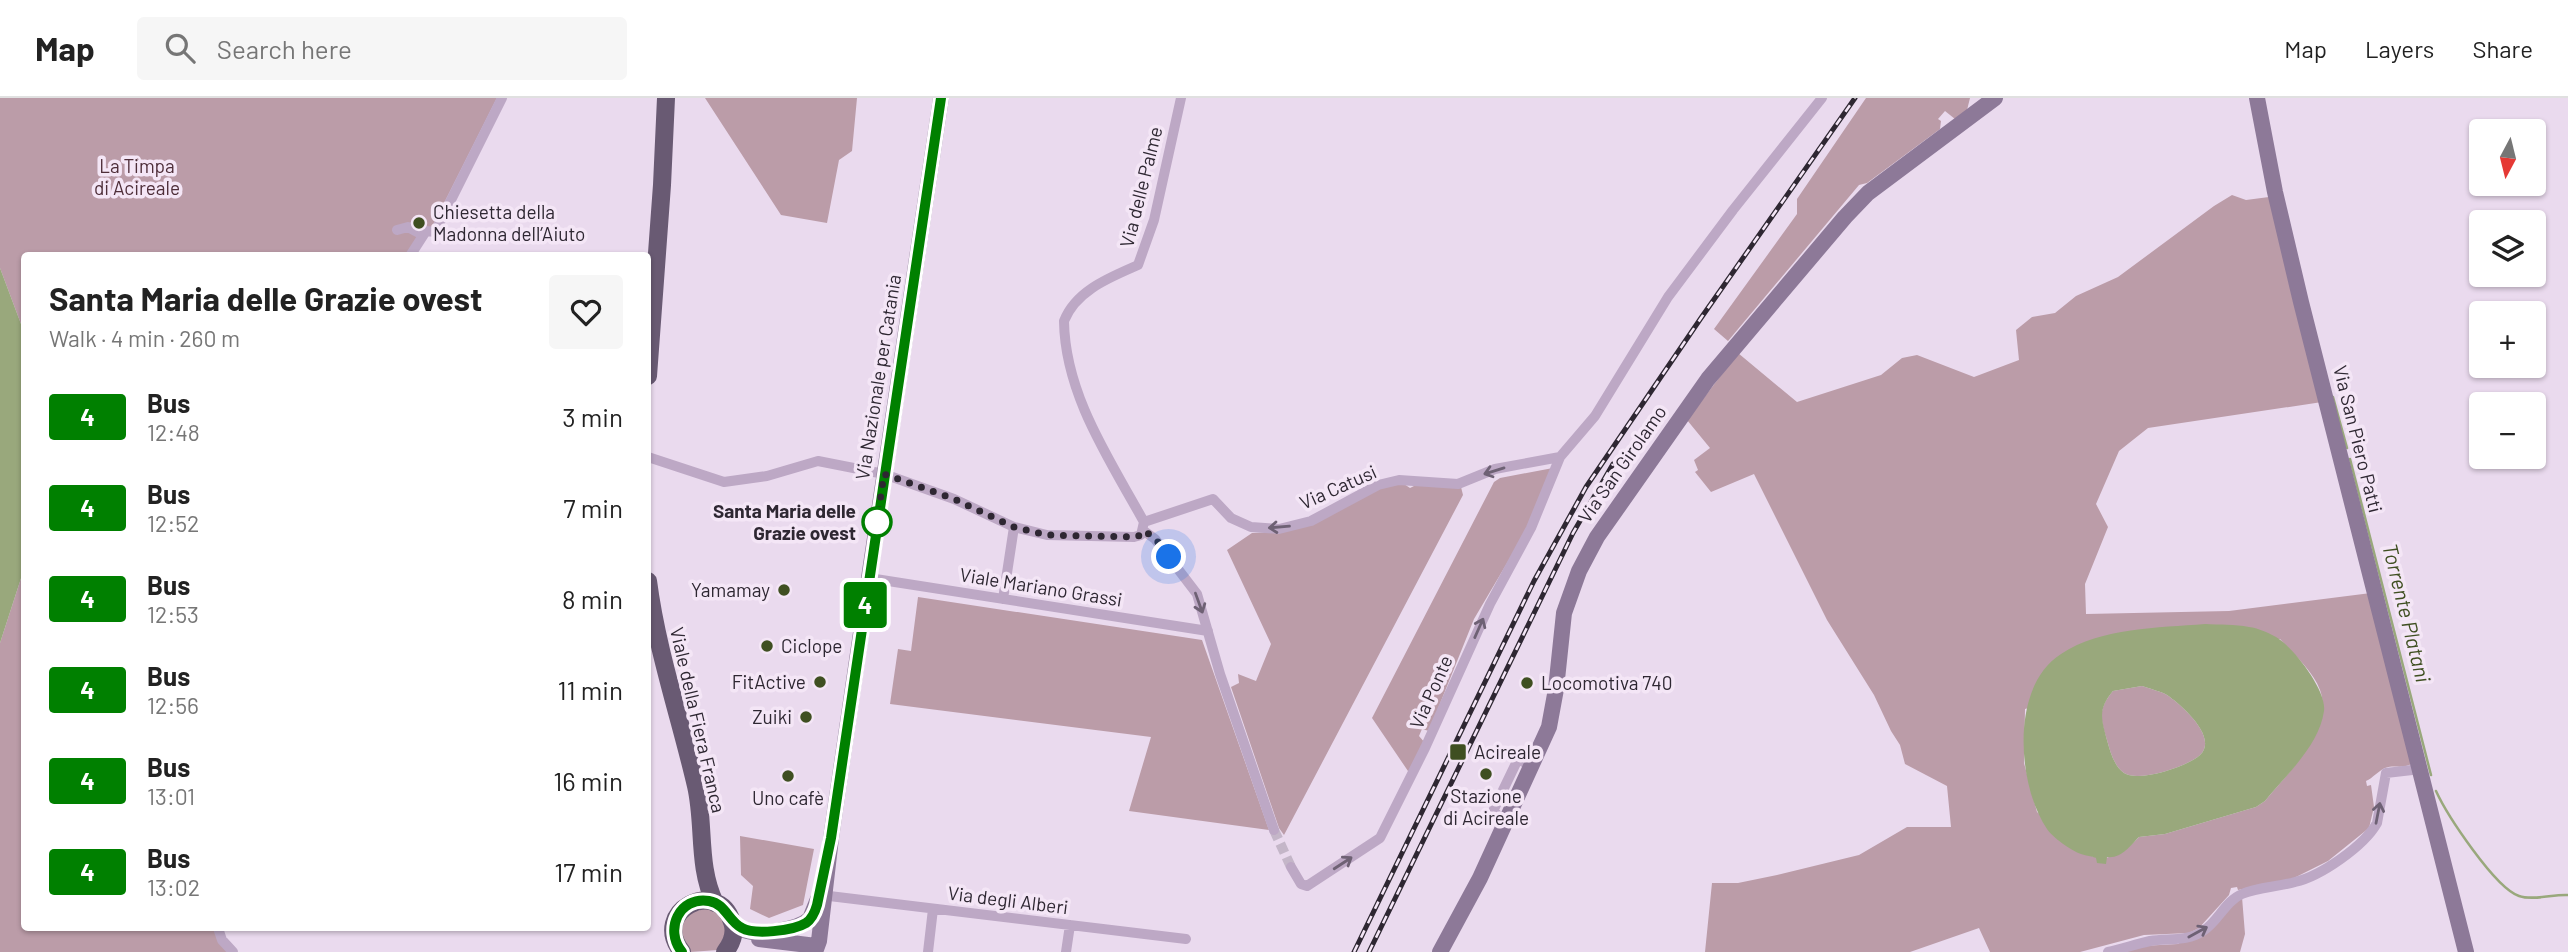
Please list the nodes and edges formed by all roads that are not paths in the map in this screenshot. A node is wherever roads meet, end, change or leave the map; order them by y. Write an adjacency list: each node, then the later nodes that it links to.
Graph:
1 (502, 98): 9 (street)
2 (666, 98): 11 (main road)
3 (941, 98): 14 (street, Via Nazionale per Catania)
4 (1181, 98): 15 (street, Via delle Palme)
5 (1822, 98): 13 (street)
6 (2257, 98): 22 (street, Via San Piero Patti)
7 (1989, 100): 21 (street, Via San Girolamo)
8 (397, 230): 9 (street)
9 (423, 235): 10 (street)
10 (412, 252)
11 (651, 338)
12 (651, 457): 14 (street, Via Catusi)
13 (1560, 457): 15 (street, Via Catusi, one-way to 15); 25 (street, Via Ponte, one-way to 13)
14 (884, 474): 16 (street, Via Catusi); 17 (street, Via Nazionale per Catania)
15 (1144, 526): 16 (street, Via Catusi); 20 (street, one-way to 20)
16 (1014, 527): 18 (street)
17 (869, 578): 18 (street, Viale Mariano Grassi); 27 (street, Via Nazionale per Catania)
18 (1003, 599): 20 (street, Viale Mariano Grassi)
19 (651, 601): 26 (main road, Viale della Fiera Franca)
20 (1209, 631): 24 (street)
21 (1524, 762): 23 (street, Via San Girolamo); 23 (street)
22 (2421, 769): 44 (street, one-way to 22); 45 (street, Via San Piero Patti)
23 (1503, 828): 43 (street, Via San Girolamo)
24 (1274, 830)
25 (1291, 867)
26 (704, 869): 28 (main road); 29 (main road)
27 (822, 895): 30 (street, Via degli Alberi); 34 (street); 37 (street, Via Nazionale per Catania)
28 (691, 903): 29 (main road); 39 (main road)
29 (715, 903): 31 (main road)
30 (933, 909): 32 (street, Via degli Alberi); 41 (street)
31 (731, 919): 34 (street); 36 (main road)
32 (1070, 925): 35 (street, Via degli Alberi); 42 (street)
33 (219, 931): 38 (street)
34 (774, 935): 36 (street); 37 (street); 40 (street)
35 (1186, 939)
36 (727, 949)
37 (816, 949)
38 (233, 952)
39 (682, 952)
40 (782, 952)
41 (928, 952)
42 (1066, 952)
43 (1440, 952)
44 (2108, 952)
45 (2466, 952)

